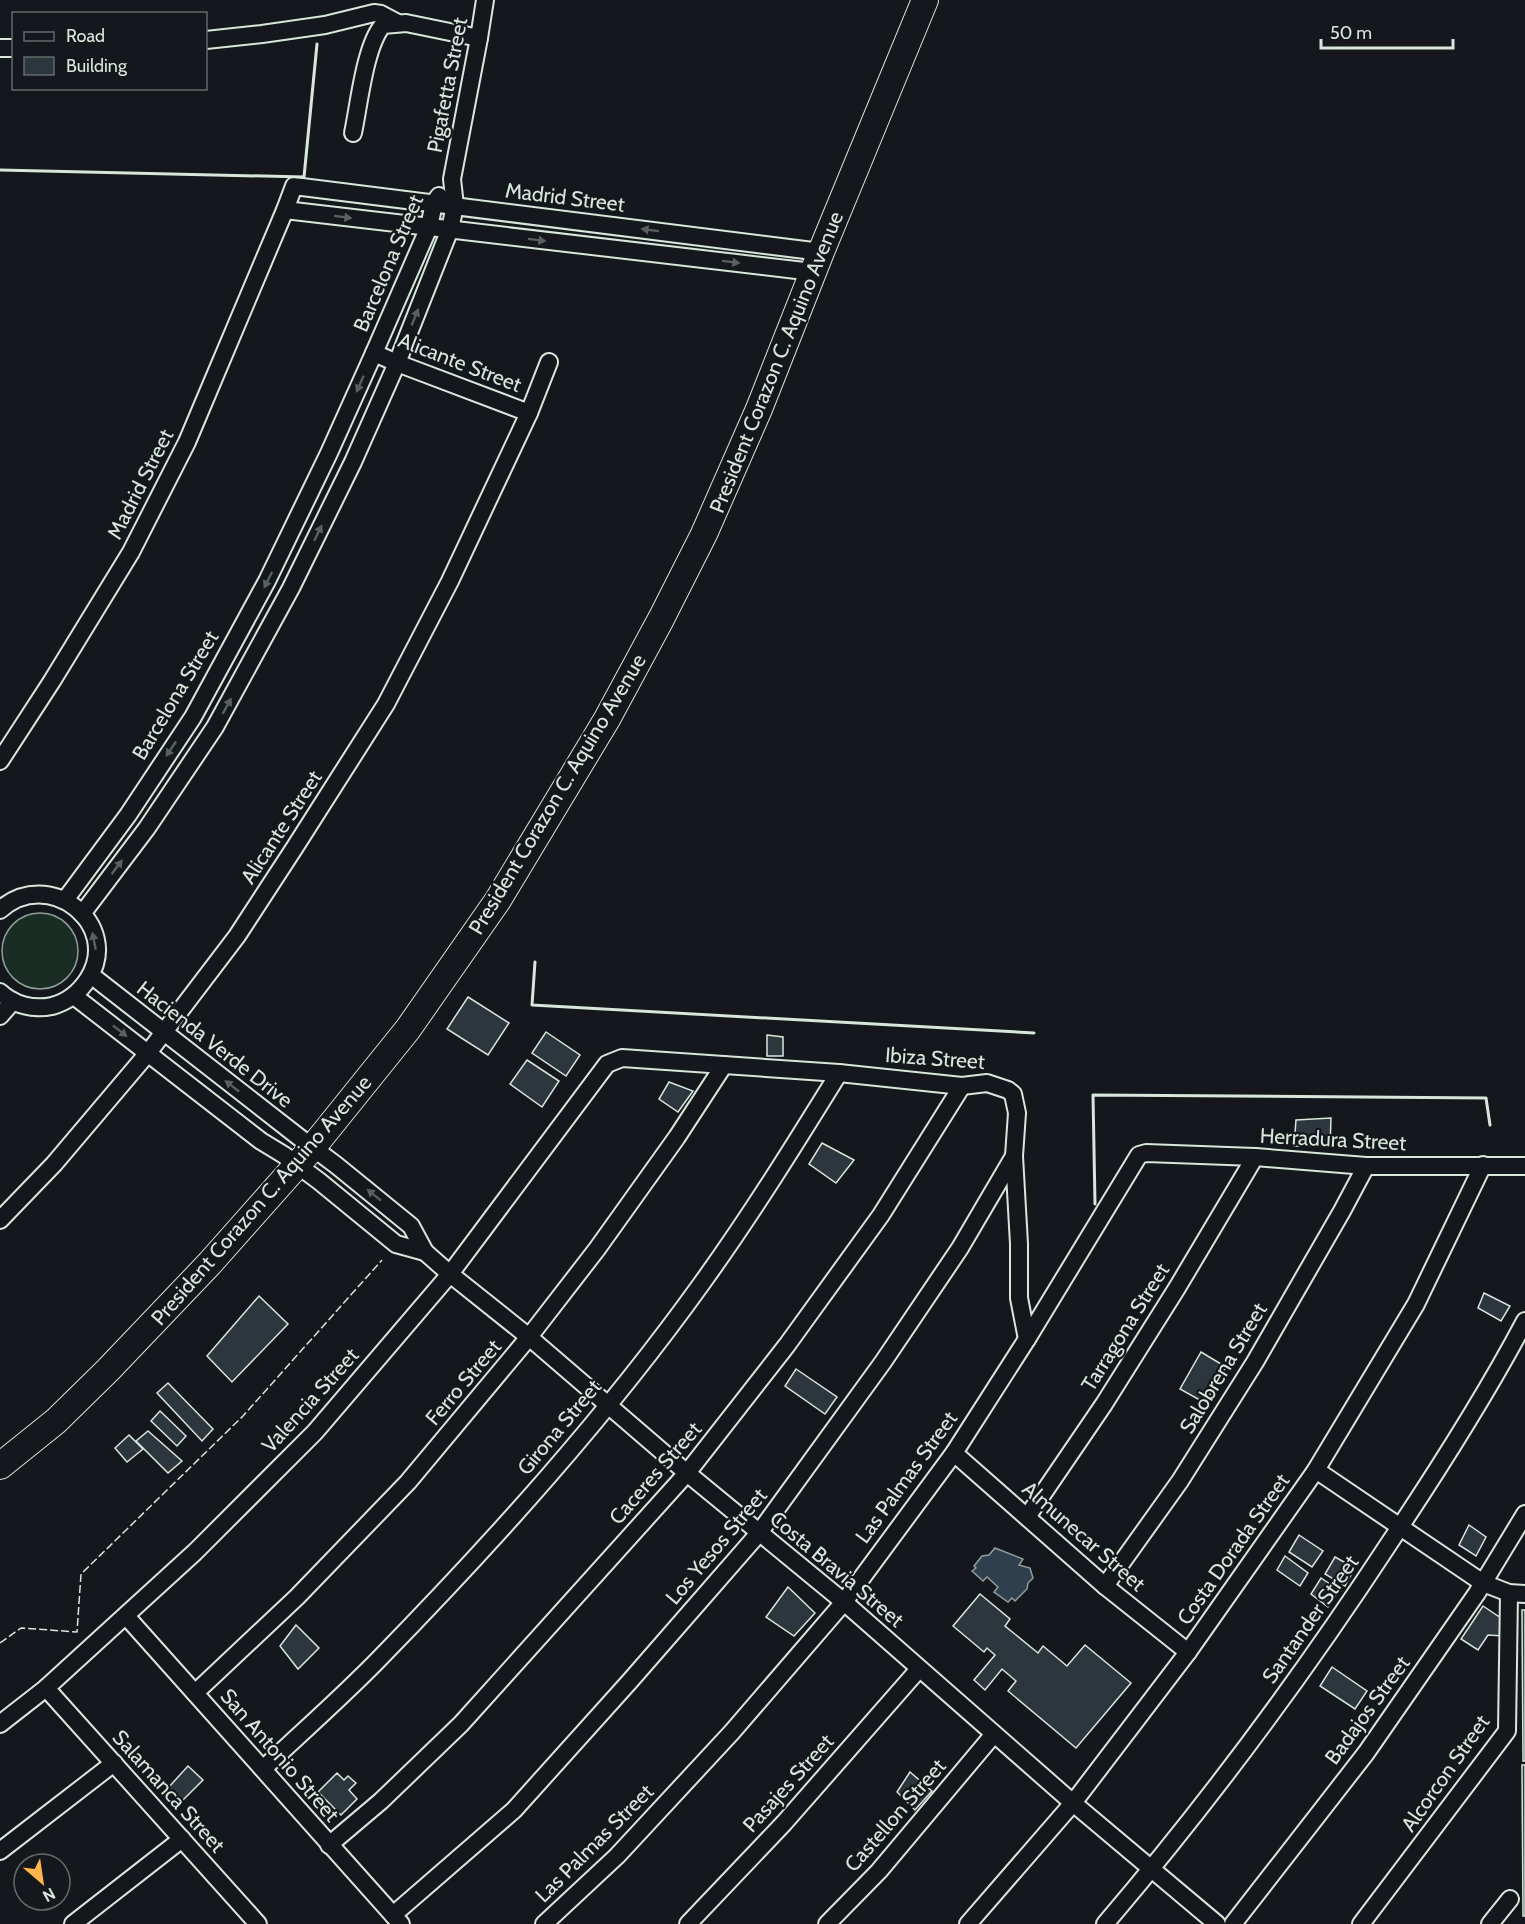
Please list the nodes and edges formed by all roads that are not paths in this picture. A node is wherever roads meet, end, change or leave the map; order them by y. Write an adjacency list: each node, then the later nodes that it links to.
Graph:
1 (485, 0): 4 (street, Pigafetta Street)
2 (925, 0): 13 (main road, President Corazon C. Aquino Avenue)
3 (399, 23): 4 (street); 5 (street); 6 (street)
4 (479, 38): 7 (street, Pigafetta Street)
5 (207, 40)
6 (353, 133)
7 (452, 179): 8 (street, Barcelona Street); 9 (street, Barcelona Street)
8 (434, 203): 9 (street, Madrid Street); 10 (street, Madrid Street); 11 (street, Barcelona Street)
9 (454, 206): 12 (street, Barcelona Street); 13 (street, Madrid Street, one-way to 9)
10 (285, 210): 11 (street, one-way to 11); 18 (street, Madrid Street)
11 (429, 227): 12 (street); 14 (street, Barcelona Street)
12 (450, 230): 13 (street, one-way to 13); 16 (street, Barcelona Street, one-way to 12)
13 (817, 262): 33 (main road, President Corazon C. Aquino Avenue)
14 (374, 353): 16 (street, Alicante Street); 19 (street, Barcelona Street, one-way to 19)
15 (549, 362): 17 (street, Alicante Street)
16 (397, 363): 17 (street, Alicante Street); 21 (street, Barcelona Street, one-way to 16)
17 (530, 412): 26 (street, Alicante Street)
18 (0, 761)
19 (65, 900): 20 (street); 21 (street)
20 (1, 908)
21 (82, 914): 22 (street, one-way to 21)
22 (91, 975): 23 (street); 26 (street, Hacienda Verde Drive)
23 (74, 996): 24 (street); 27 (street, one-way to 27)
24 (7, 997): 25 (street)
25 (0, 1016)
26 (164, 1032): 27 (street, Alicante Street); 33 (street, Hacienda Verde Drive, one-way to 26)
27 (148, 1053): 33 (street); 39 (street, Alicante Street)
28 (607, 1064): 29 (street, Ibiza Street); 41 (street, Valencia Street)
29 (724, 1065): 30 (street, Ibiza Street); 43 (street, Ferro Street)
30 (839, 1073): 31 (street, Ibiza Street); 45 (street, Girona Street)
31 (962, 1086): 34 (street, Ibiza Street); 49 (street, Caceres Street)
32 (1139, 1155): 35 (street, Herradura Street); 44 (street, Las Palmas Street)
33 (305, 1156): 40 (street, Costa Bravia Street, one-way to 33); 40 (street, Costa Bravia Street); 47 (main road, President Corazon C. Aquino Avenue)
34 (1014, 1156): 44 (street, Ibiza Street); 53 (street, Los Yesos Street)
35 (1255, 1157): 37 (street, Herradura Street); 51 (street, Tarragona Street)
36 (1483, 1165): 37 (street, Herradura Street); 38 (street, Herradura Street); 48 (street, Costa Dorada Street)
37 (1366, 1166): 55 (street, Salobrena Street)
38 (1525, 1166)
39 (0, 1220)
40 (425, 1252): 41 (street, Costa Bravia Street)
41 (450, 1274): 43 (street, Costa Bravia Street); 58 (street, Valencia Street)
42 (1525, 1321): 52 (street, Santander Street)
43 (529, 1337): 45 (street, Costa Bravia Street); 62 (street, Ferro Street)
44 (1027, 1339): 46 (street, Las Palmas Street)
45 (609, 1404): 49 (street, Costa Bravia Street); 66 (street, Girona Street)
46 (954, 1452): 51 (street, Almunecar Street); 57 (street, Las Palmas Street)
47 (0, 1466)
48 (1316, 1470): 52 (street); 59 (street, Costa Dorada Street)
49 (687, 1473): 53 (street, Costa Bravia Street); 69 (street, Caceres Street)
50 (1525, 1514): 54 (street, Badajos Street)
51 (1027, 1517): 55 (street, Almunecar Street)
52 (1400, 1527): 54 (street); 71 (street, Santander Street)
53 (759, 1533): 57 (street, Costa Bravia Street); 73 (street, Los Yesos Street)
54 (1483, 1584): 56 (street); 82 (street, Badajos Street)
55 (1105, 1586): 59 (street, Almunecar Street)
56 (1517, 1594): 83 (street, Alcorcon Street)
57 (844, 1602): 60 (street, Costa Bravia Street); 76 (street, Las Palmas Street)
58 (126, 1616): 61 (street, Valencia Street); 62 (street, San Antonio Street)
59 (1188, 1652): 67 (street, Costa Dorada Street)
60 (919, 1669): 64 (street, Costa Bravia Street); 77 (street, Pasajes Street)
61 (46, 1688): 63 (street, Valencia Street); 65 (street, Salamanca Street)
62 (195, 1693): 66 (street, San Antonio Street)
63 (0, 1724)
64 (994, 1734): 67 (street, Costa Bravia Street); 78 (street, Castellon Street)
65 (114, 1763): 68 (street, Salamanca Street); 70 (street)
66 (264, 1769): 69 (street, San Antonio Street)
67 (1073, 1803): 71 (street, Costa Bravia Street); 79 (street, Costa Dorada Street)
68 (182, 1839): 74 (street, Salamanca Street); 75 (street)
69 (329, 1845): 73 (street, San Antonio Street)
70 (0, 1851)
71 (1152, 1869): 80 (street, Santander Street); 81 (street, Costa Bravia Street)
72 (1510, 1899): 84 (street)
73 (397, 1920)
74 (250, 1921)
75 (73, 1924)
76 (544, 1924)
77 (688, 1924)
78 (827, 1924)
79 (968, 1924)
80 (1105, 1924)
81 (1217, 1924)
82 (1233, 1924)
83 (1361, 1924)
84 (1490, 1924)

